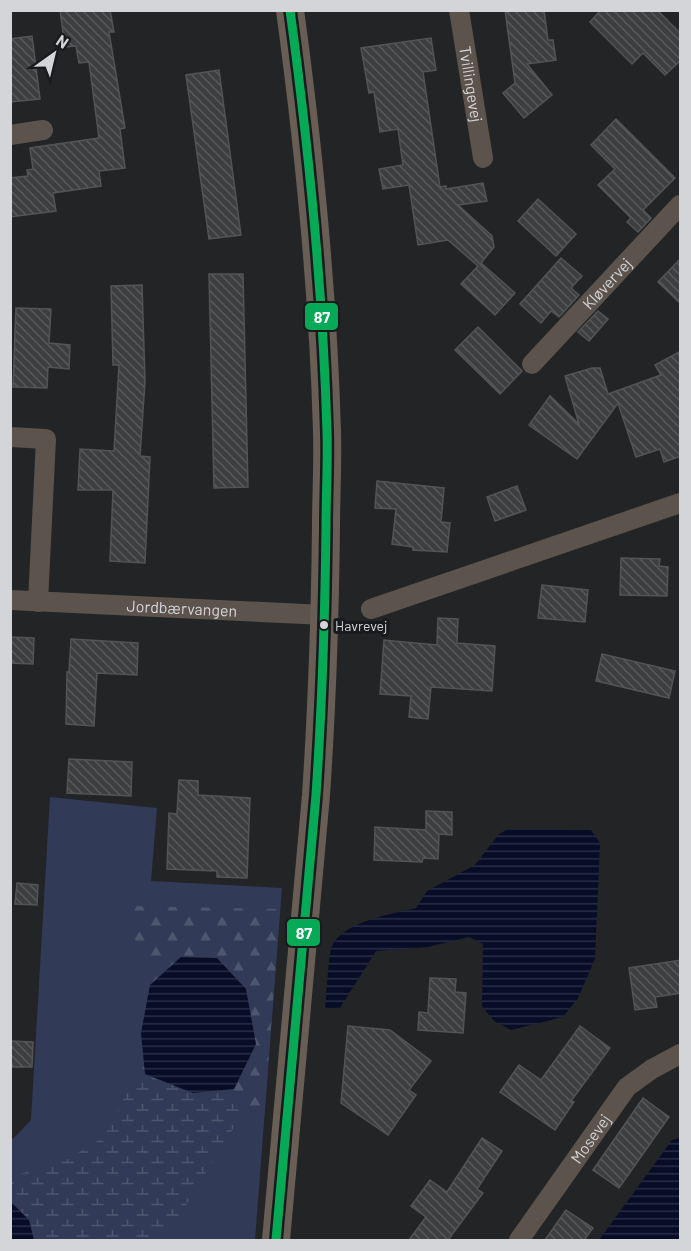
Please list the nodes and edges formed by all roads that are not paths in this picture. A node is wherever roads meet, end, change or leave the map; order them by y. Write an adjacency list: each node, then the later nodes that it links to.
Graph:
1 (290, 10): 13 (street)
2 (459, 10): 5 (street, Tvillingevej)
3 (43, 130): 4 (street)
4 (10, 135)
5 (483, 158)
6 (681, 205): 7 (street, Kløvervej)
7 (532, 363)
8 (10, 437): 11 (street)
9 (681, 503): 12 (street)
10 (10, 600): 11 (street, Jordbærvangen)
11 (38, 602): 13 (street, Jordbærvangen)
12 (371, 609)
13 (325, 615): 15 (street)
14 (681, 1054): 16 (street, Mosevej)
15 (276, 1240)
16 (519, 1240)

